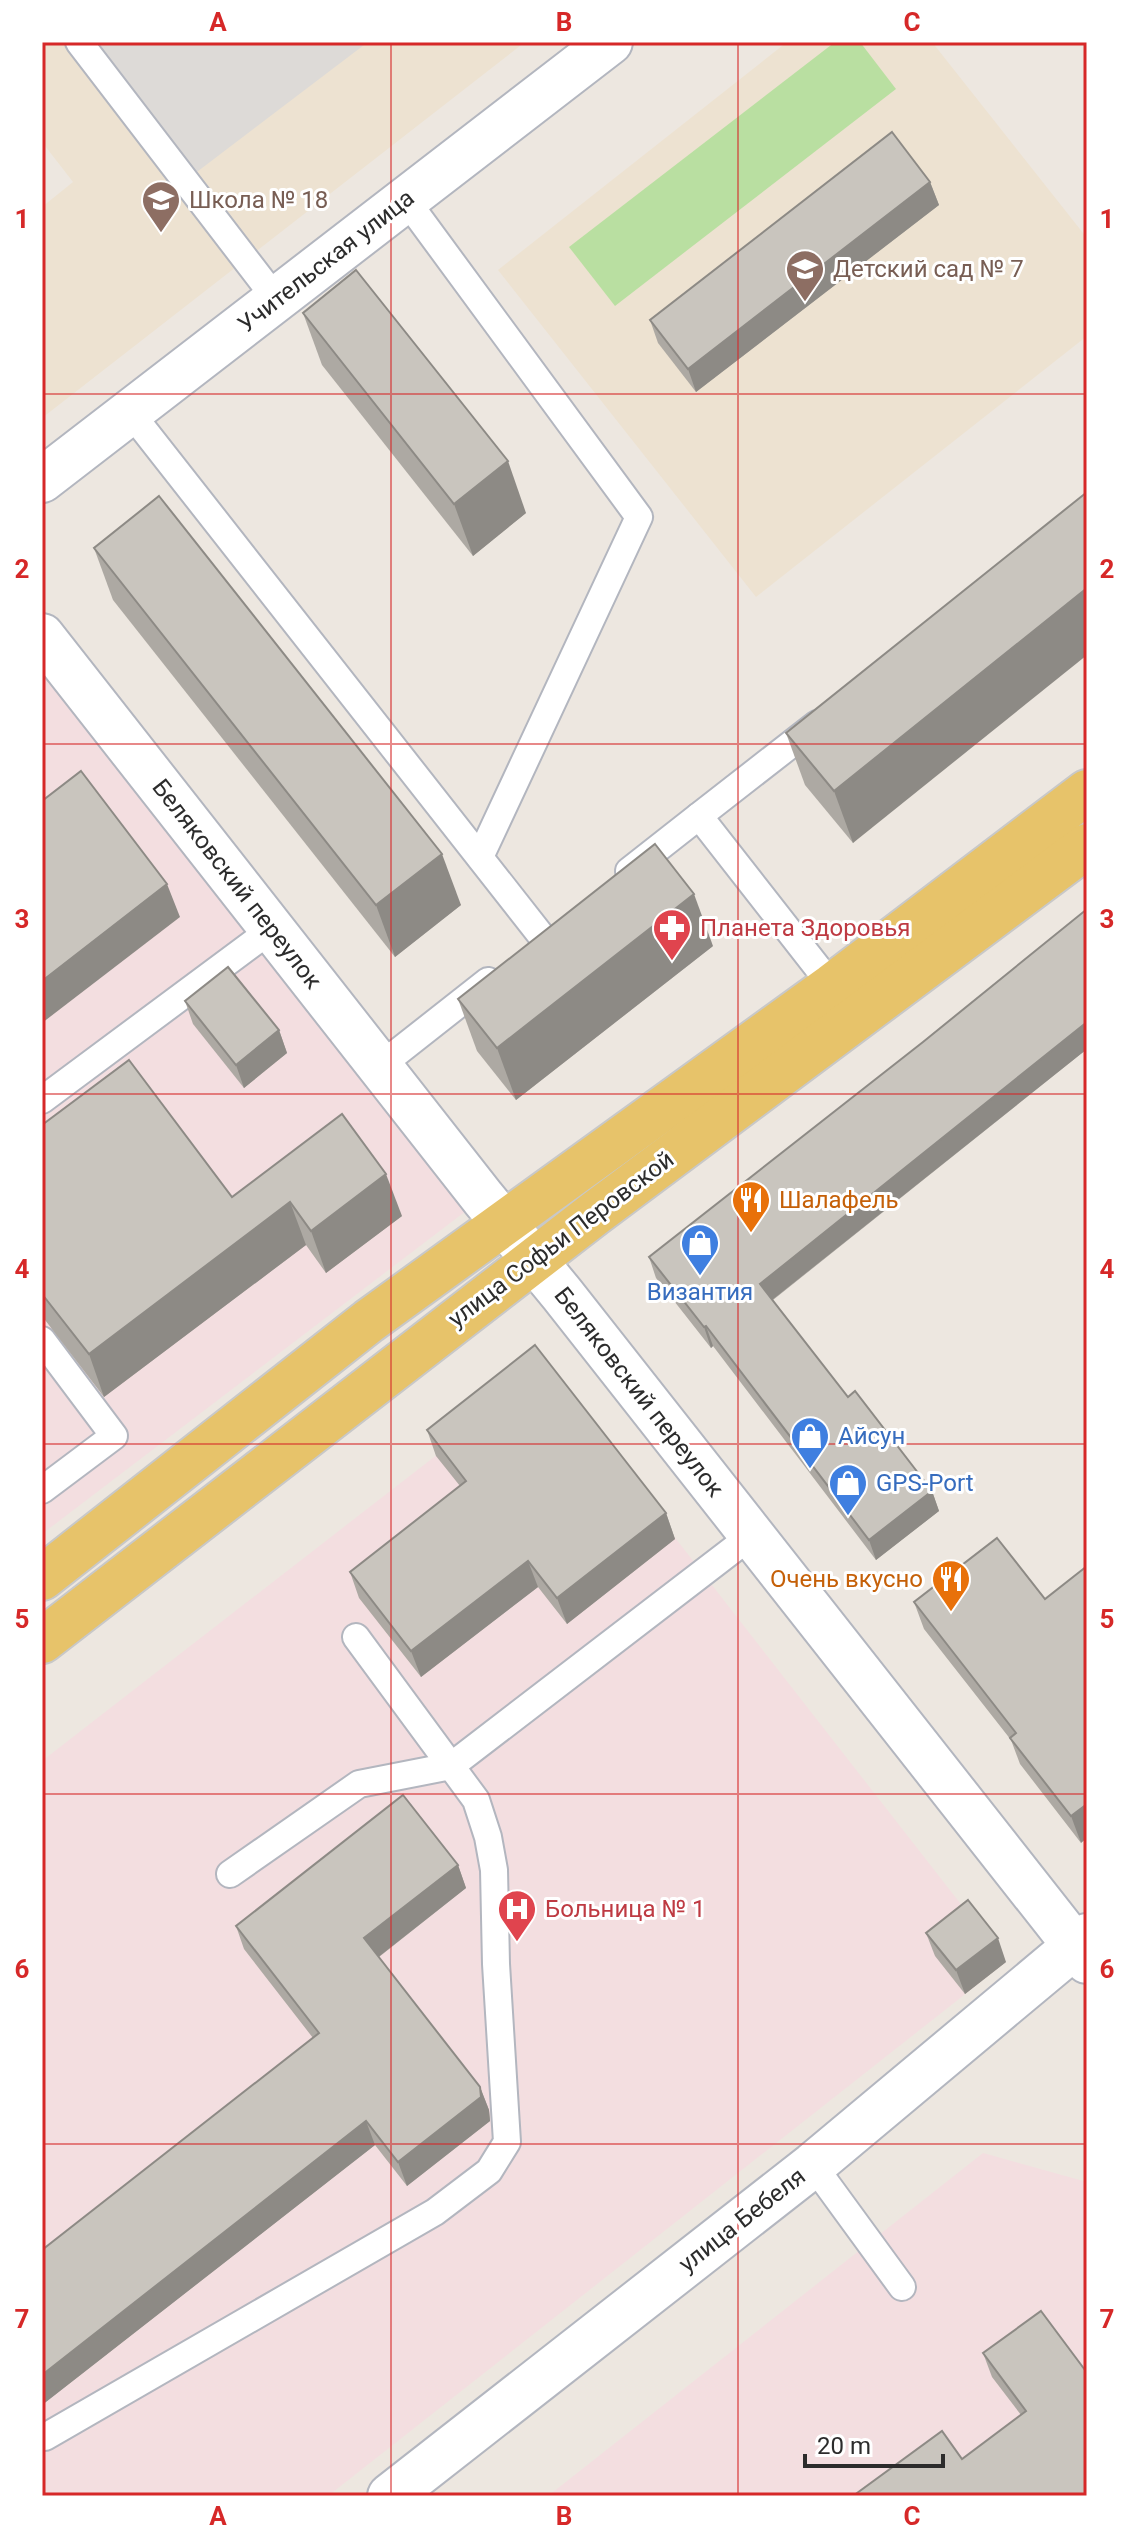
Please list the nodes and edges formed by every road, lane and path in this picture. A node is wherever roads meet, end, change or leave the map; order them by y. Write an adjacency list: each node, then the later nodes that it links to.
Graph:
1 (79, 42): 4 (lane)
2 (610, 42): 3 (street, Учительская улица)
3 (406, 200): 4 (street, Учительская улица); 12 (lane)
4 (276, 299): 5 (street, Учительская улица)
5 (130, 412): 6 (street, Учительская улица); 12 (lane)
6 (42, 480)
7 (42, 636): 15 (street, Беляковский переулок)
8 (837, 708): 10 (lane)
9 (1087, 792): 17 (main road, улица Софьи Перовской)
10 (699, 816): 13 (lane); 17 (lane)
11 (1087, 846): 21 (main road, улица Софьи Перовской)
12 (480, 857): 16 (lane)
13 (615, 882)
14 (567, 919): 16 (lane)
15 (272, 929): 18 (street, Беляковский переулок); 19 (lane)
16 (543, 938): 18 (lane)
17 (832, 986): 20 (main road, улица Софьи Перовской)
18 (380, 1066): 20 (street, Беляковский переулок)
19 (42, 1100)
20 (503, 1223): 21 (street, Беляковский переулок); 25 (main road, улица Софьи Перовской)
21 (534, 1259): 24 (street, Беляковский переулок); 27 (main road, улица Софьи Перовской)
22 (42, 1340): 23 (lane)
23 (42, 1490)
24 (752, 1535): 28 (lane); 30 (street, Беляковский переулок)
25 (42, 1578)
26 (356, 1637): 28 (lane)
27 (42, 1641)
28 (451, 1766): 29 (lane); 33 (lane)
29 (230, 1874)
30 (1083, 1947): 31 (street, улица Бебеля)
31 (813, 2165): 32 (lane); 34 (street, улица Бебеля)
32 (902, 2287)
33 (45, 2437)
34 (390, 2496)

